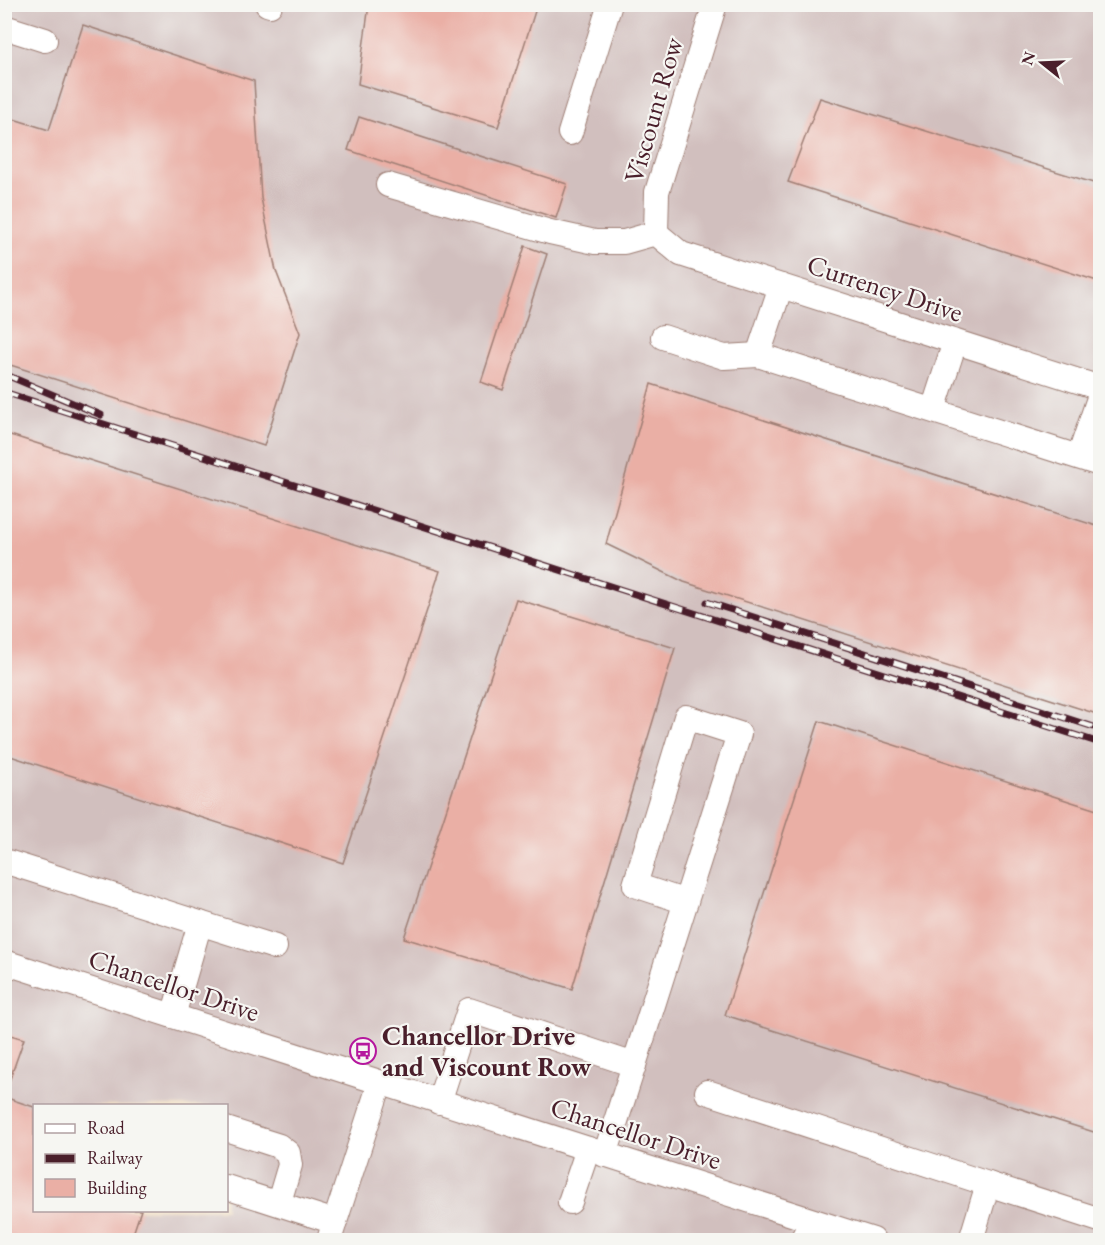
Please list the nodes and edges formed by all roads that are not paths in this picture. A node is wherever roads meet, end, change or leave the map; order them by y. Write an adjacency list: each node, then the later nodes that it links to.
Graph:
1 (610, 4): 5 (street)
2 (715, 4): 7 (street, Viscount Row)
3 (4, 27): 4 (street)
4 (45, 40)
5 (570, 133)
6 (388, 185): 7 (street)
7 (656, 234): 8 (street, Currency Drive)
8 (781, 286): 10 (street, Currency Drive); 11 (street)
9 (663, 337): 11 (street)
10 (955, 342): 12 (street, Currency Drive); 14 (street)
11 (758, 355): 14 (street)
12 (1101, 388)
13 (1101, 395): 15 (street)
14 (933, 410): 15 (street)
15 (1090, 460)
16 (4, 861): 18 (street)
17 (686, 902): 17 (street); 22 (street)
18 (200, 923): 19 (street); 21 (street)
19 (275, 947)
20 (4, 962): 21 (street, Chancellor Drive)
21 (173, 1016): 23 (street, Chancellor Drive)
22 (634, 1065): 25 (street); 27 (street)
23 (380, 1083): 25 (street, Chancellor Drive); 33 (street)
24 (707, 1092): 28 (street)
25 (439, 1102): 27 (street, Chancellor Drive)
26 (228, 1130): 30 (street)
27 (596, 1152): 31 (street); 34 (street, Chancellor Drive)
28 (988, 1184): 32 (street); 36 (street)
29 (228, 1188): 30 (street)
30 (279, 1202): 33 (street)
31 (570, 1202)
32 (1101, 1220)
33 (332, 1231)
34 (807, 1231): 35 (street, Chancellor Drive)
35 (873, 1240)
36 (971, 1240)

